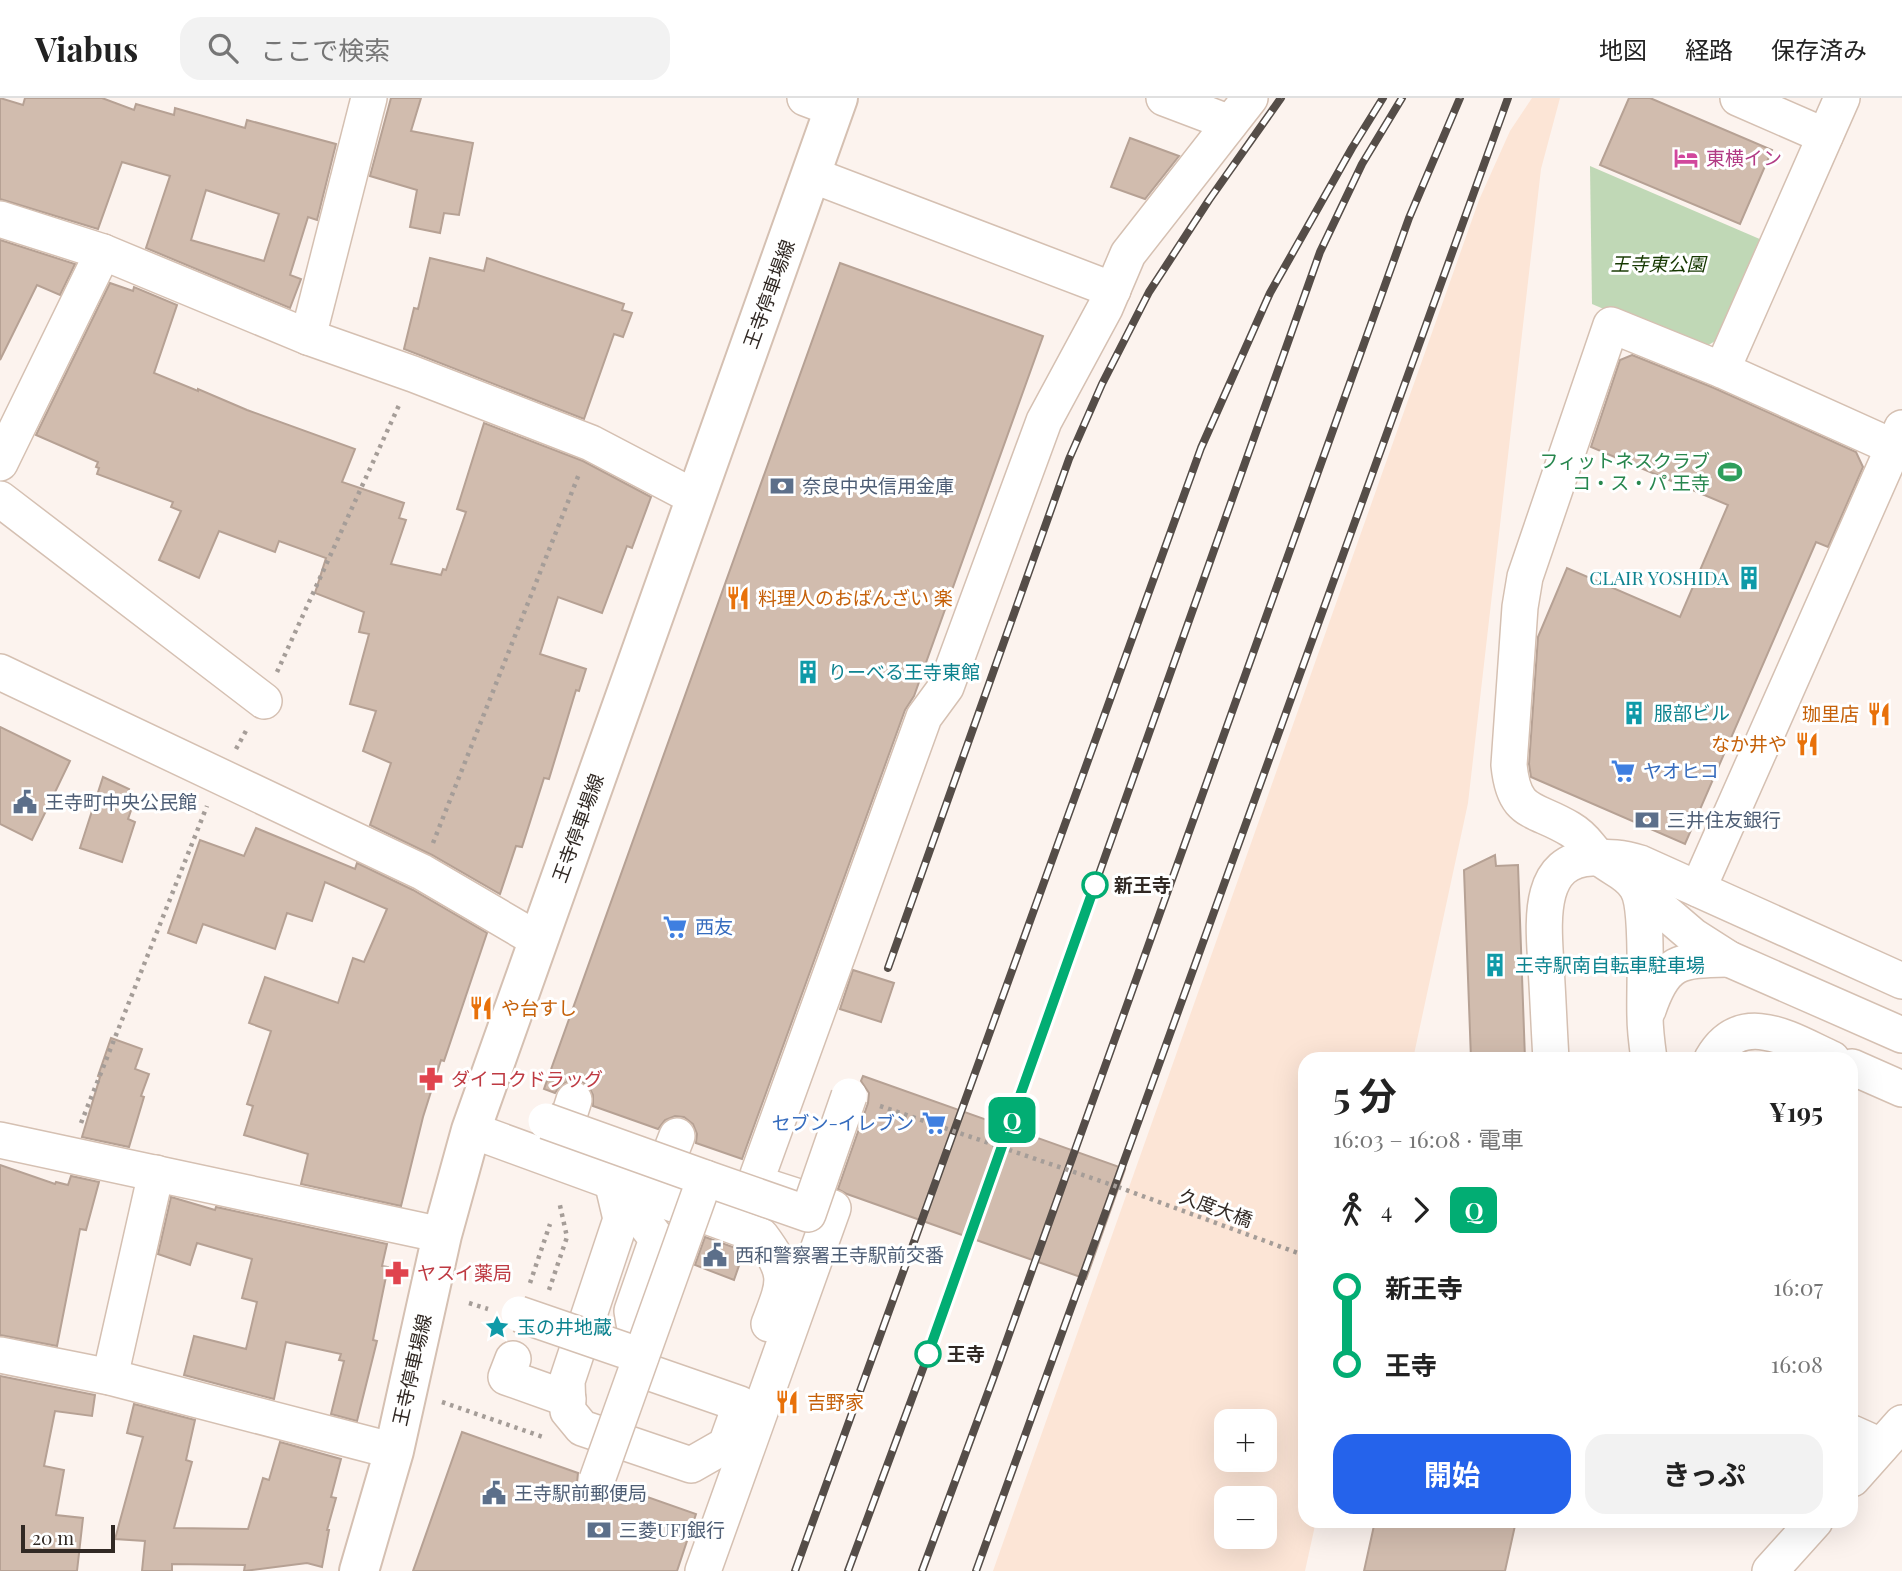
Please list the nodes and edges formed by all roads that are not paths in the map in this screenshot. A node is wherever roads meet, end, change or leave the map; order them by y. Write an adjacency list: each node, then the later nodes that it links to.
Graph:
1 (369, 98): 12 (street)
2 (1164, 98): 6 (street)
3 (1738, 98): 7 (street)
4 (1842, 98): 7 (street)
5 (826, 102): 8 (main road, 王寺停車場線)
6 (1240, 110): 11 (street)
7 (1825, 136): 13 (street)
8 (812, 175): 11 (street); 16 (main road, 王寺停車場線)
9 (0, 219): 10 (street)
10 (103, 252): 12 (street); 15 (street)
11 (1113, 290): 56 (street)
12 (308, 337): 16 (street)
13 (1723, 370): 14 (street); 20 (street)
14 (1899, 442): 21 (street)
15 (0, 463)
16 (696, 498): 23 (main road, 王寺停車場線)
17 (0, 499): 19 (street)
18 (0, 672): 23 (street)
19 (264, 701)
20 (1600, 858): 21 (street); 22 (street); 28 (street)
21 (1698, 889): 25 (street)
22 (1638, 890): 24 (street); 26 (street)
23 (538, 940): 37 (main road, 王寺停車場線)
24 (1729, 959): 26 (street); 27 (street)
25 (1902, 981)
26 (1645, 1021): 29 (street); 30 (street)
27 (1902, 1035)
28 (1551, 1052)
29 (1648, 1052)
30 (1663, 1052)
31 (1717, 1052): 32 (street)
32 (1815, 1052)
33 (1858, 1070): 34 (street)
34 (1902, 1089)
35 (849, 1096): 40 (street, bridge)
36 (562, 1116): 40 (street, bridge)
37 (471, 1130): 41 (street); 42 (main road, 王寺停車場線)
38 (0, 1140): 39 (street)
39 (156, 1173): 42 (street); 47 (street)
40 (705, 1178): 45 (street, bridge)
41 (612, 1181): 48 (street); 49 (street); 49 (street)
42 (442, 1234): 51 (main road, 王寺停車場線)
43 (519, 1314): 45 (street, bridge)
44 (0, 1355): 47 (street)
45 (641, 1356): 53 (street, bridge)
46 (513, 1359): 48 (street)
47 (110, 1377): 51 (street)
48 (568, 1399): 49 (street)
49 (740, 1404)
50 (1878, 1434): 52 (street)
51 (394, 1451): 55 (main road, 王寺停車場線)
52 (1858, 1469)
53 (597, 1480)
54 (1809, 1528): 57 (street)
55 (359, 1571)
56 (703, 1571)
57 (1770, 1571)

